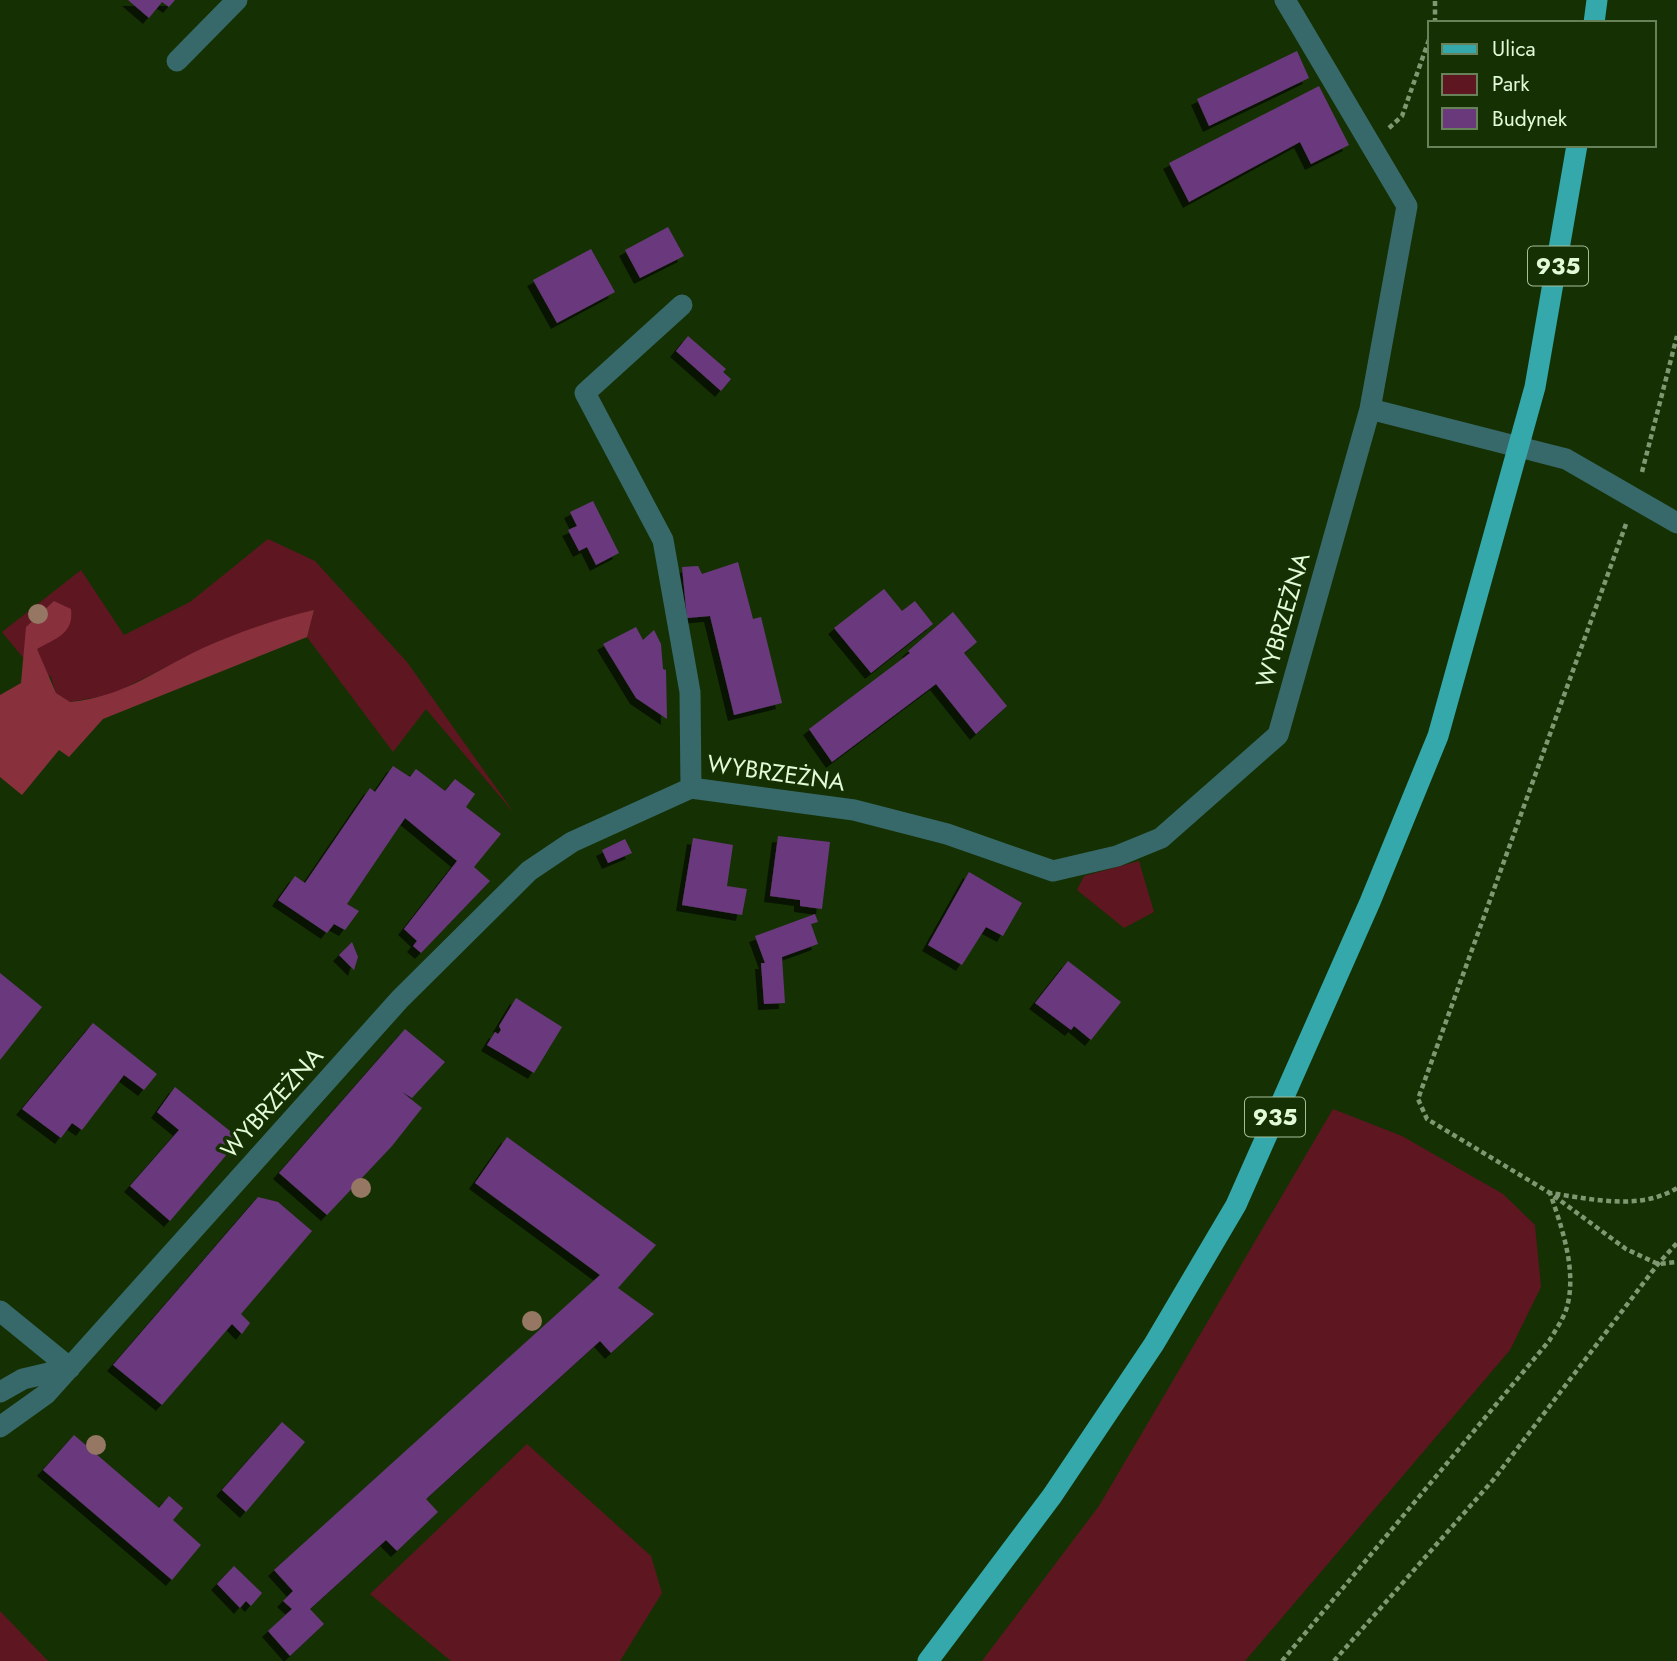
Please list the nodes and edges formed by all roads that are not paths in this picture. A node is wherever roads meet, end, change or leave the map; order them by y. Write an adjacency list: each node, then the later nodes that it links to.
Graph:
1 (237, 0): 5 (street)
2 (1285, 0): 8 (street, WYBRZEŻNA)
3 (1597, 0): 4 (main road)
4 (1594, 21)
5 (177, 61)
6 (1577, 147): 15 (main road, 935)
7 (682, 306): 10 (street)
8 (1370, 408): 9 (street); 10 (street, WYBRZEŻNA)
9 (1677, 523)
10 (691, 788): 12 (street, WYBRZEŻNA)
11 (0, 1311): 12 (street)
12 (70, 1368): 13 (street); 14 (street, WYBRZEŻNA)
13 (0, 1392)
14 (0, 1427)
15 (928, 1661)

